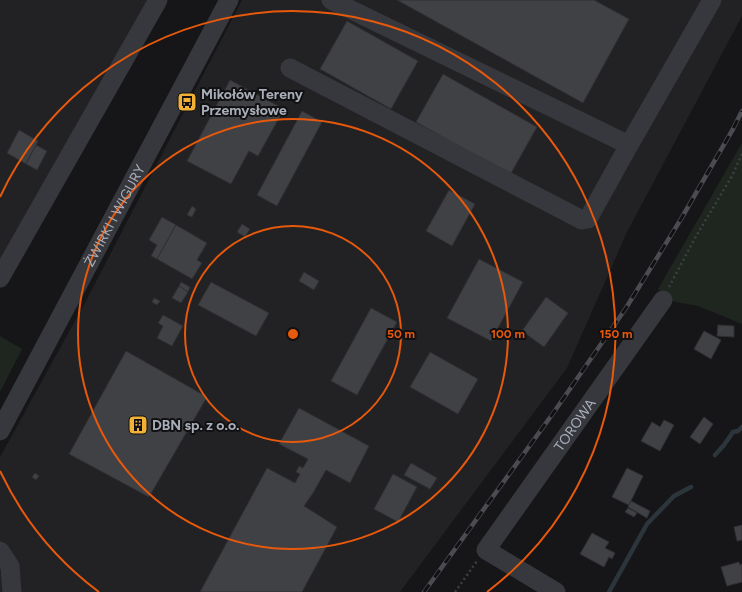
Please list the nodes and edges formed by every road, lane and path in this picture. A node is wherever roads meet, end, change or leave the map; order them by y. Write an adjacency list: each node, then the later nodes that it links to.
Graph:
1 (158, 0): 8 (street)
2 (229, 0): 10 (street, ŻWIRKI I WIGURY)
3 (331, 0): 6 (street)
4 (712, 0): 6 (street)
5 (290, 68): 6 (street)
6 (629, 145)
7 (742, 154): 9 (path)
8 (0, 278)
9 (663, 300): 11 (street, TOROWA)
10 (0, 431)
11 (486, 550): 14 (path); 15 (street)
12 (0, 552): 13 (street)
13 (12, 592)
14 (455, 592)
15 (556, 592)

